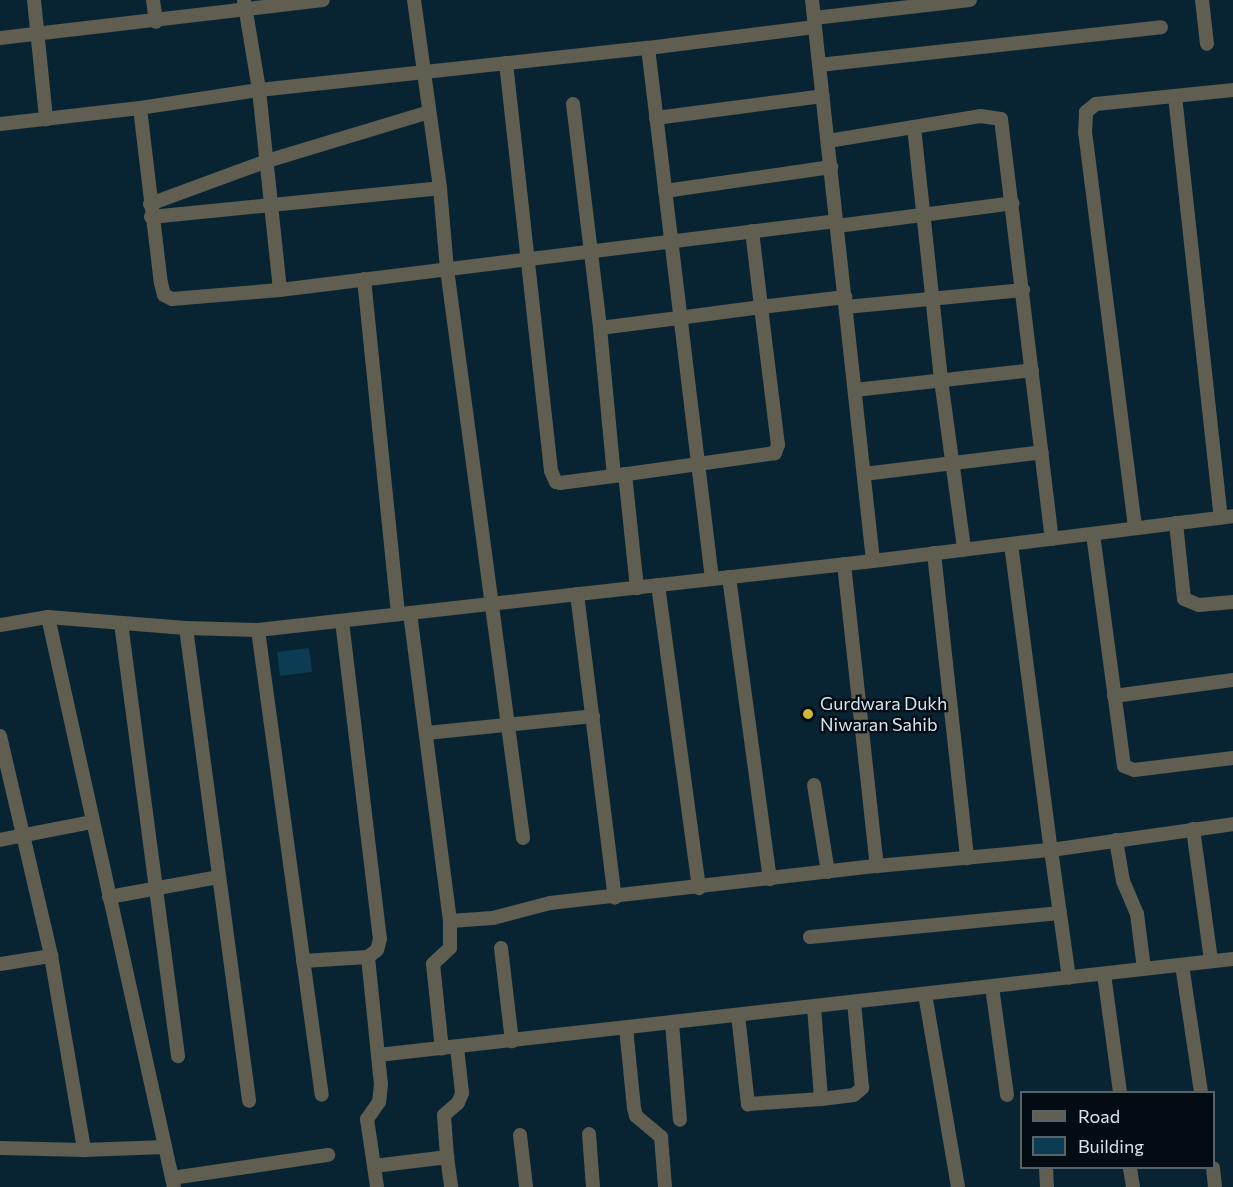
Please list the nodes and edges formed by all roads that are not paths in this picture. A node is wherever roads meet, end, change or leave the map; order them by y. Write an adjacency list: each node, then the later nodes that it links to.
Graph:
1 (34, 0): 12 (street)
2 (153, 0): 9 (street)
3 (323, 0): 8 (street)
4 (414, 0): 18 (street)
5 (812, 0): 10 (street)
6 (970, 0): 10 (street)
7 (1202, 0): 14 (street)
8 (245, 5): 9 (street); 19 (street)
9 (156, 22): 12 (street)
10 (815, 23): 15 (street); 17 (street)
11 (1161, 27): 17 (street)
12 (39, 33): 13 (street); 27 (street)
13 (0, 38)
14 (1207, 44)
15 (648, 48): 16 (street); 26 (street)
16 (506, 63): 18 (street); 43 (street)
17 (819, 65): 21 (street)
18 (424, 72): 19 (street); 25 (street)
19 (260, 90): 24 (street); 31 (street)
20 (1233, 90): 22 (street)
21 (823, 96): 26 (street); 30 (street)
22 (1175, 96): 61 (street); 63 (street)
23 (573, 104): 42 (street)
24 (140, 108): 27 (street); 37 (street)
25 (429, 112): 31 (street); 33 (street)
26 (656, 118): 34 (street)
27 (46, 119): 28 (street)
28 (0, 124)
29 (914, 127): 30 (street); 36 (street); 38 (street)
30 (828, 141): 32 (street)
31 (267, 160): 35 (street); 37 (street)
32 (831, 167): 34 (street); 39 (street)
33 (440, 188): 35 (street); 44 (street)
34 (664, 191): 41 (street)
35 (272, 203): 37 (street); 46 (street)
36 (1013, 203): 38 (street); 47 (street)
37 (150, 210): 46 (street)
38 (923, 214): 39 (street); 48 (street)
39 (837, 223): 40 (street); 49 (street)
40 (752, 231): 41 (street); 50 (street)
41 (670, 242): 42 (street); 51 (street)
42 (590, 252): 43 (street); 52 (street)
43 (529, 259): 44 (street); 60 (street)
44 (447, 270): 45 (street); 77 (street)
45 (364, 279): 46 (street); 78 (street)
46 (280, 290)
47 (1023, 290): 48 (street); 53 (street)
48 (932, 298): 49 (street); 54 (street)
49 (845, 302): 50 (street); 55 (street)
50 (761, 308): 51 (street); 58 (street)
51 (678, 318): 52 (street); 58 (street)
52 (600, 328): 60 (street)
53 (1032, 370): 54 (street); 56 (street)
54 (941, 380): 55 (street); 57 (street)
55 (855, 390): 59 (street)
56 (1042, 452): 57 (street); 65 (street)
57 (953, 462): 59 (street); 67 (street)
58 (696, 465): 60 (street); 72 (street)
59 (864, 474): 69 (street)
60 (619, 475): 74 (street)
61 (1227, 517): 62 (street)
62 (1176, 523): 63 (street); 76 (street)
63 (1135, 527): 64 (street)
64 (1093, 534): 65 (street); 86 (street)
65 (1052, 538): 66 (street)
66 (1011, 544): 67 (street); 100 (street)
67 (964, 549): 68 (street)
68 (934, 553): 69 (street); 101 (street)
69 (873, 561): 70 (street)
70 (844, 564): 71 (street); 102 (street)
71 (729, 577): 72 (street); 105 (street)
72 (712, 579): 73 (street)
73 (658, 585): 74 (street); 107 (street)
74 (637, 588): 75 (street)
75 (577, 594): 77 (street); 87 (street)
76 (1233, 602)
77 (492, 604): 78 (street); 88 (street)
78 (404, 614): 80 (street); 89 (street)
79 (48, 617): 81 (street); 82 (street); 93 (street)
80 (342, 621): 84 (street); 115 (street)
81 (121, 623): 83 (street); 106 (street)
82 (0, 625)
83 (186, 628): 84 (street); 104 (street)
84 (258, 630): 118 (street)
85 (1233, 680): 86 (street)
86 (1114, 696): 91 (street)
87 (592, 716): 88 (street); 109 (street)
88 (508, 725): 89 (street); 97 (street)
89 (427, 733): 111 (street)
90 (0, 736): 96 (street)
91 (1233, 758)
92 (814, 785): 103 (street)
93 (92, 822): 96 (street); 108 (street)
94 (1233, 824): 95 (street)
95 (1193, 829): 99 (street); 117 (street)
96 (23, 836): 98 (street); 114 (street)
97 (524, 838)
98 (0, 840)
99 (1116, 840): 100 (street); 121 (street)
100 (1051, 850): 101 (street); 110 (street)
101 (967, 858): 102 (street)
102 (877, 866): 103 (street)
103 (828, 872): 105 (street)
104 (219, 877): 106 (street); 141 (street)
105 (770, 879): 107 (street)
106 (155, 888): 108 (street); 135 (street)
107 (699, 888): 109 (street)
108 (109, 897): 145 (street)
109 (615, 898): 111 (street)
110 (1060, 913): 112 (street); 123 (street)
111 (450, 921): 133 (street)
112 (810, 937)
113 (501, 948): 131 (street)
114 (51, 956): 119 (street); 147 (street)
115 (368, 957): 118 (street); 134 (street)
116 (1233, 958): 117 (street)
117 (1212, 960): 120 (street)
118 (303, 961): 138 (street)
119 (0, 964)
120 (1182, 965): 121 (street); 137 (street)
121 (1144, 969): 122 (street)
122 (1104, 974): 123 (street); 136 (street)
123 (1069, 978): 124 (street)
124 (992, 987): 125 (street); 139 (street)
125 (925, 994): 126 (street); 160 (street)
126 (854, 1002): 127 (street); 140 (street)
127 (814, 1007): 128 (street); 140 (street)
128 (738, 1015): 129 (street); 140 (street)
129 (672, 1023): 130 (street); 142 (street)
130 (626, 1028): 131 (street); 159 (street)
131 (512, 1041): 132 (street)
132 (457, 1047): 133 (street); 149 (street)
133 (442, 1049): 134 (street)
134 (378, 1055): 150 (street)
135 (178, 1056)
136 (1120, 1091)
137 (1201, 1091)
138 (322, 1095)
139 (1007, 1095)
140 (821, 1099)
141 (249, 1101)
142 (680, 1120)
143 (589, 1134): 158 (street)
144 (520, 1135): 157 (street)
145 (165, 1147): 147 (street); 154 (street)
146 (0, 1148): 147 (street)
147 (84, 1150)
148 (328, 1155): 154 (street)
149 (447, 1157): 150 (street); 156 (street)
150 (374, 1166): 155 (street)
151 (1046, 1169): 161 (street)
152 (1130, 1169): 162 (street)
153 (1213, 1169): 163 (street)
154 (173, 1182)
155 (377, 1187)
156 (451, 1187)
157 (526, 1187)
158 (593, 1187)
159 (665, 1187)
160 (957, 1187)
161 (1047, 1187)
162 (1133, 1187)
163 (1215, 1187)

